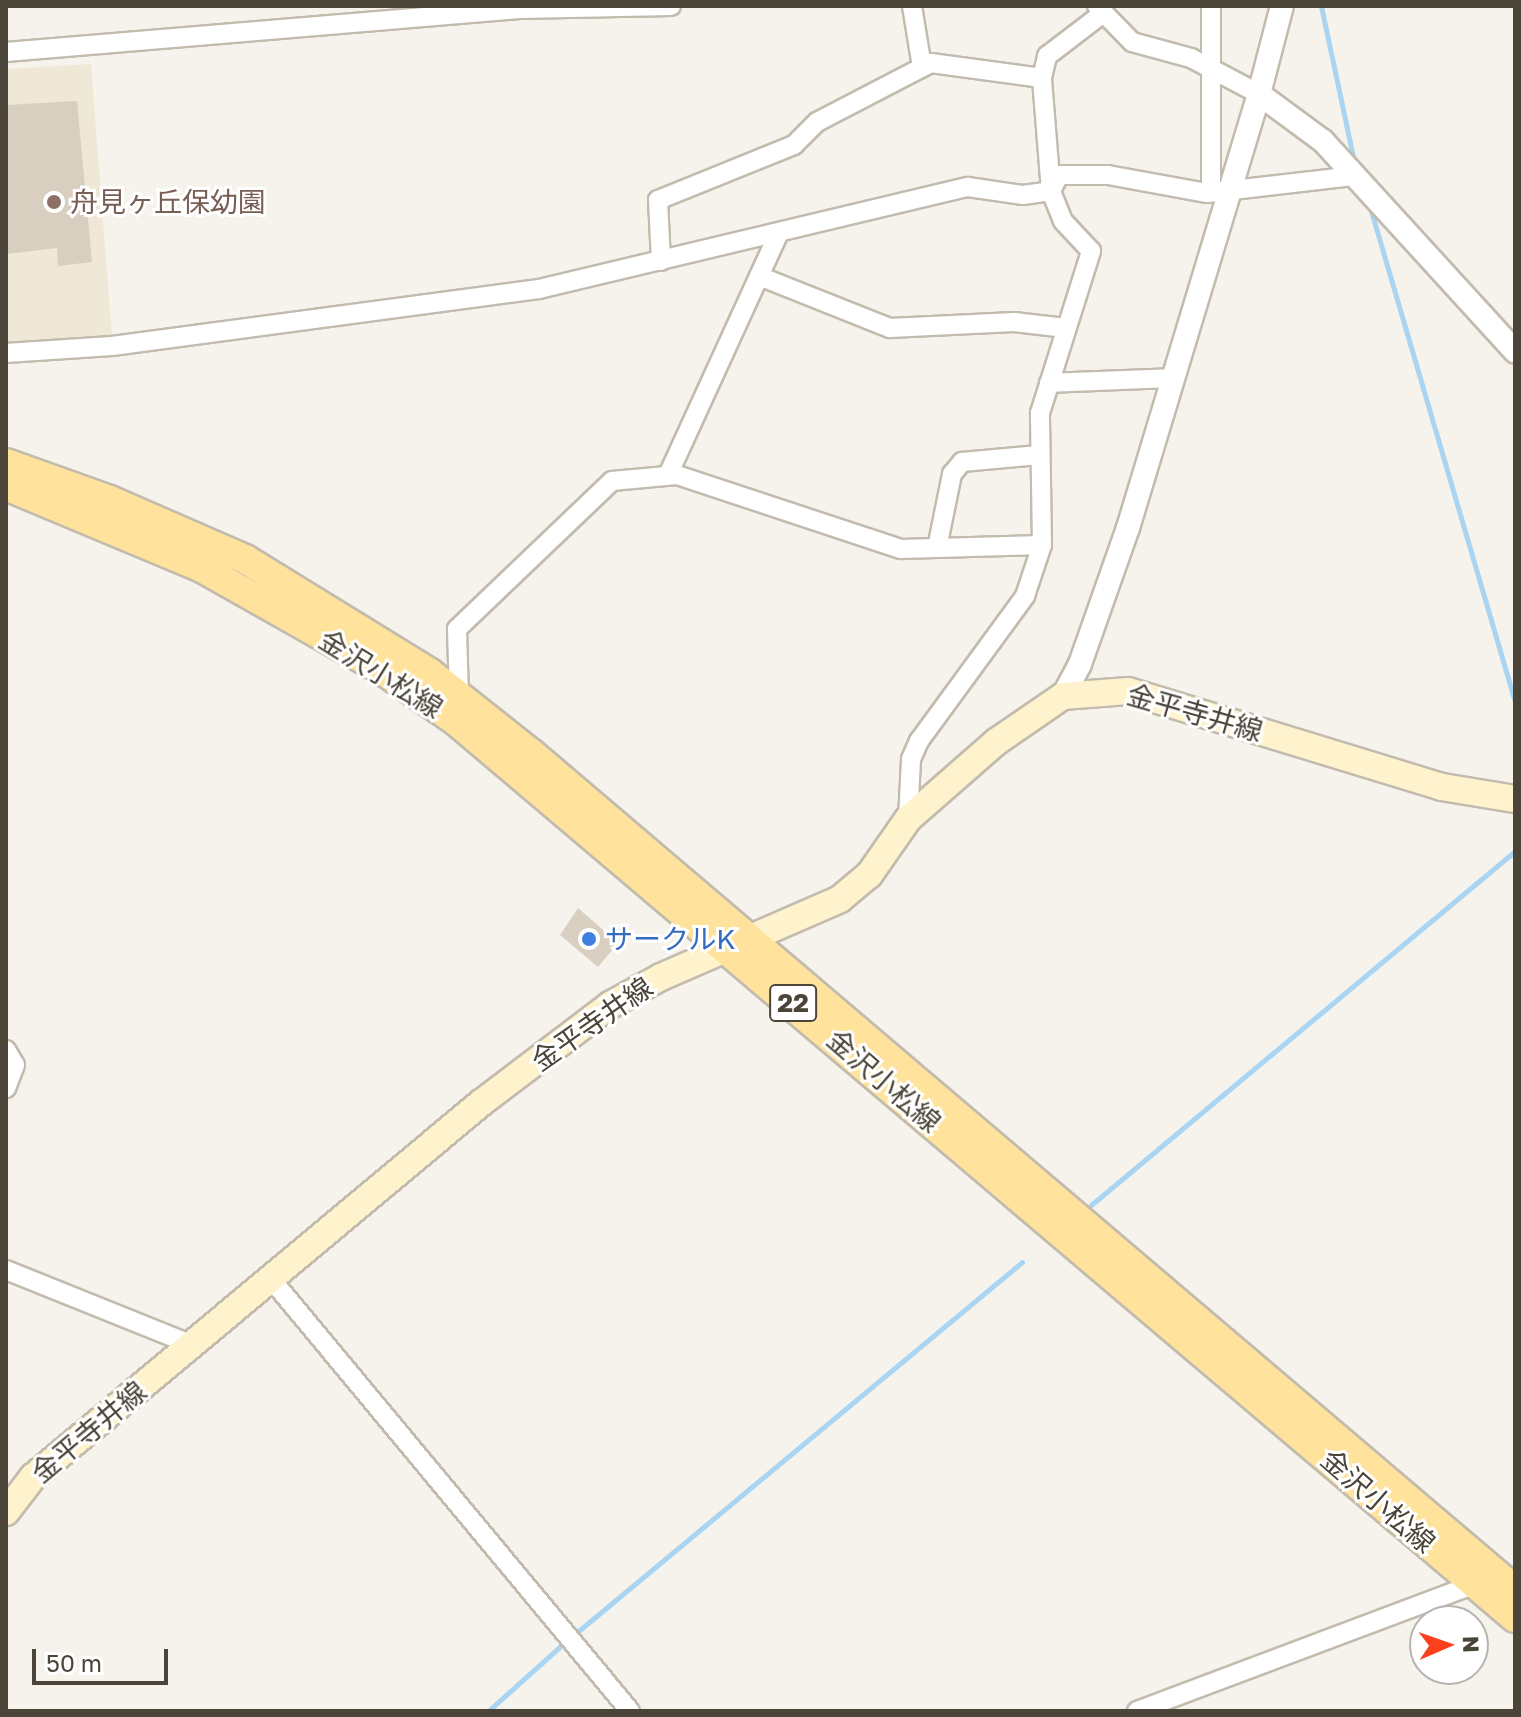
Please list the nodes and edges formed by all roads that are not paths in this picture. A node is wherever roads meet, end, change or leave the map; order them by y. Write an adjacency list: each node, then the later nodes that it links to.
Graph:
1 (671, 6): 5 (street)
2 (912, 6): 8 (street)
3 (1211, 6): 9 (street)
4 (1282, 6): 11 (street)
5 (519, 8): 7 (street)
6 (1099, 10): 9 (street); 10 (street)
7 (6, 52)
8 (922, 67): 10 (street); 16 (street)
9 (1211, 68): 11 (street); 14 (street)
10 (1042, 78): 13 (street)
11 (1259, 94): 12 (street); 14 (street)
12 (1355, 176): 14 (street); 19 (street)
13 (1051, 191): 14 (street); 15 (street); 18 (street)
14 (1221, 191): 21 (street)
15 (778, 235): 16 (street); 17 (street)
16 (661, 261): 20 (street)
17 (759, 276): 18 (street); 25 (street)
18 (1066, 328): 22 (street)
19 (1515, 351)
20 (6, 353)
21 (1174, 378): 22 (street); 29 (street)
22 (1049, 383): 23 (street)
23 (1039, 455): 27 (street); 28 (street)
24 (6, 463): 30 (main road, 金沢小松線 / 22)
25 (668, 475): 28 (street); 30 (street)
26 (6, 486): 33 (main road, 金沢小松線 / 22)
27 (1042, 545): 28 (street); 32 (street)
28 (937, 548)
29 (1063, 696): 31 (main road, 金平寺井線); 32 (main road, 金平寺井線)
30 (459, 697): 33 (main road, 金沢小松線 / 22)
31 (1515, 799)
32 (908, 819): 33 (main road, 金平寺井線)
33 (736, 943): 37 (main road, 金平寺井線); 40 (main road, 金沢小松線 / 22)
34 (6, 1050): 35 (street)
35 (6, 1088)
36 (6, 1270): 38 (street)
37 (272, 1280): 38 (main road, 金平寺井線); 42 (street)
38 (193, 1345): 39 (main road, 金平寺井線)
39 (6, 1512)
40 (1502, 1581): 41 (main road, 金沢小松線 / 22); 43 (street)
41 (1515, 1618)
42 (630, 1711)
43 (1137, 1711)

